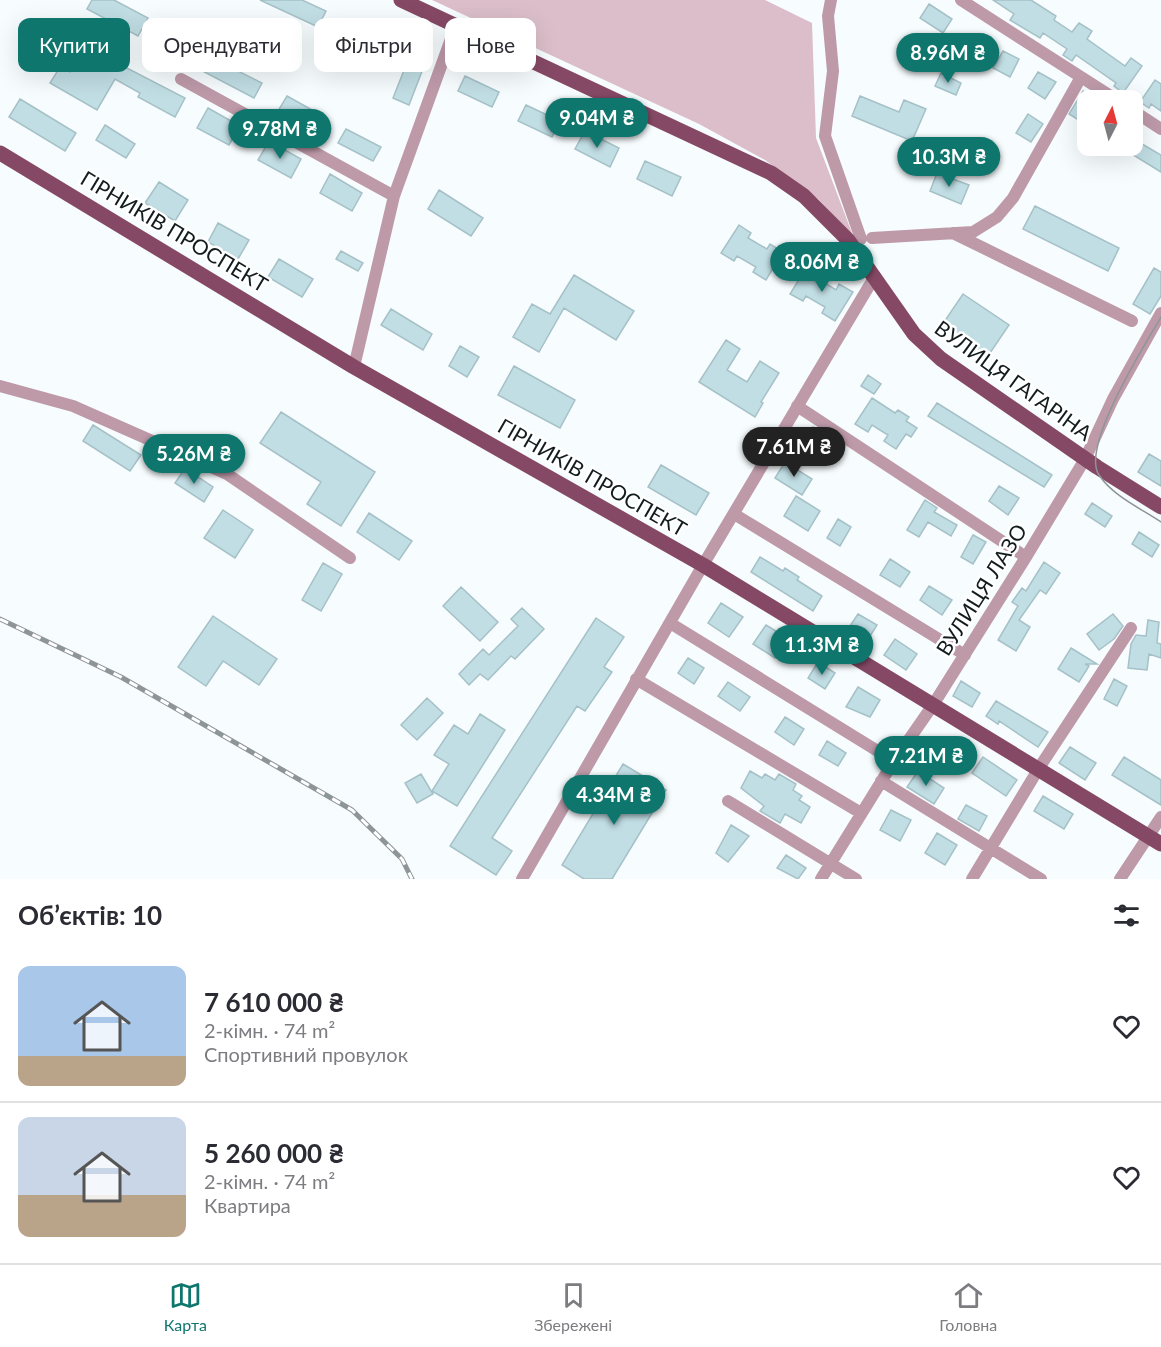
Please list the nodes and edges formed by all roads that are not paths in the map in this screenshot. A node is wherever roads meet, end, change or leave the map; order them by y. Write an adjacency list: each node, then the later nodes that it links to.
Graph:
1 (401, 0): 4 (main road, ВУЛИЦЯ ГАГАРІНА)
2 (831, 0): 14 (street)
3 (961, 0): 7 (street)
4 (445, 20)
5 (445, 55): 13 (street)
6 (536, 63): 15 (main road, ВУЛИЦЯ ГАГАРІНА)
7 (1081, 77): 9 (street); 14 (street)
8 (181, 80): 13 (street)
9 (1101, 90)
10 (1143, 118): 11 (street)
11 (1161, 129)
12 (0, 153): 18 (main road, ГІРНИКІВ ПРОСПЕКТ)
13 (394, 196): 18 (street)
14 (952, 233): 17 (street)
15 (875, 276): 20 (street); 21 (main road, ВУЛИЦЯ ГАГАРІНА)
16 (1161, 313): 21 (street, ВУЛИЦЯ ЛАЗО)
17 (1132, 321)
18 (354, 367): 26 (main road, ГІРНИКІВ ПРОСПЕКТ)
19 (0, 386): 25 (street)
20 (797, 406): 23 (street); 24 (street)
21 (1085, 459): 22 (main road, ВУЛИЦЯ ГАГАРІНА); 24 (street, ВУЛИЦЯ ЛАЗО)
22 (1161, 507)
23 (734, 514): 26 (street); 29 (street)
24 (1026, 557): 29 (street, ВУЛИЦЯ ЛАЗО)
25 (351, 558)
26 (703, 565): 27 (street); 31 (main road, ГІРНИКІВ ПРОСПЕКТ)
27 (670, 623): 30 (street); 32 (street)
28 (1131, 628): 33 (street)
29 (965, 655): 31 (street, ВУЛИЦЯ ЛАЗО)
30 (636, 680): 36 (street); 41 (street)
31 (933, 705): 32 (street, ВУЛИЦЯ ЛАЗО); 33 (main road, ГІРНИКІВ ПРОСПЕКТ)
32 (894, 761): 34 (street, ВУЛИЦЯ ЛАЗО)
33 (1039, 768): 38 (main road, ГІРНИКІВ ПРОСПЕКТ); 39 (street)
34 (881, 782): 36 (street, ВУЛИЦЯ ЛАЗО); 39 (street)
35 (728, 801): 40 (street)
36 (861, 813): 40 (street, ВУЛИЦЯ ЛАЗО)
37 (1161, 817): 38 (street)
38 (1155, 841): 46 (street)
39 (991, 849): 44 (street); 45 (street)
40 (831, 863): 42 (street, ВУЛИЦЯ ЛАЗО); 43 (street)
41 (522, 879)
42 (821, 879)
43 (856, 879)
44 (972, 879)
45 (1041, 879)
46 (1120, 879)

